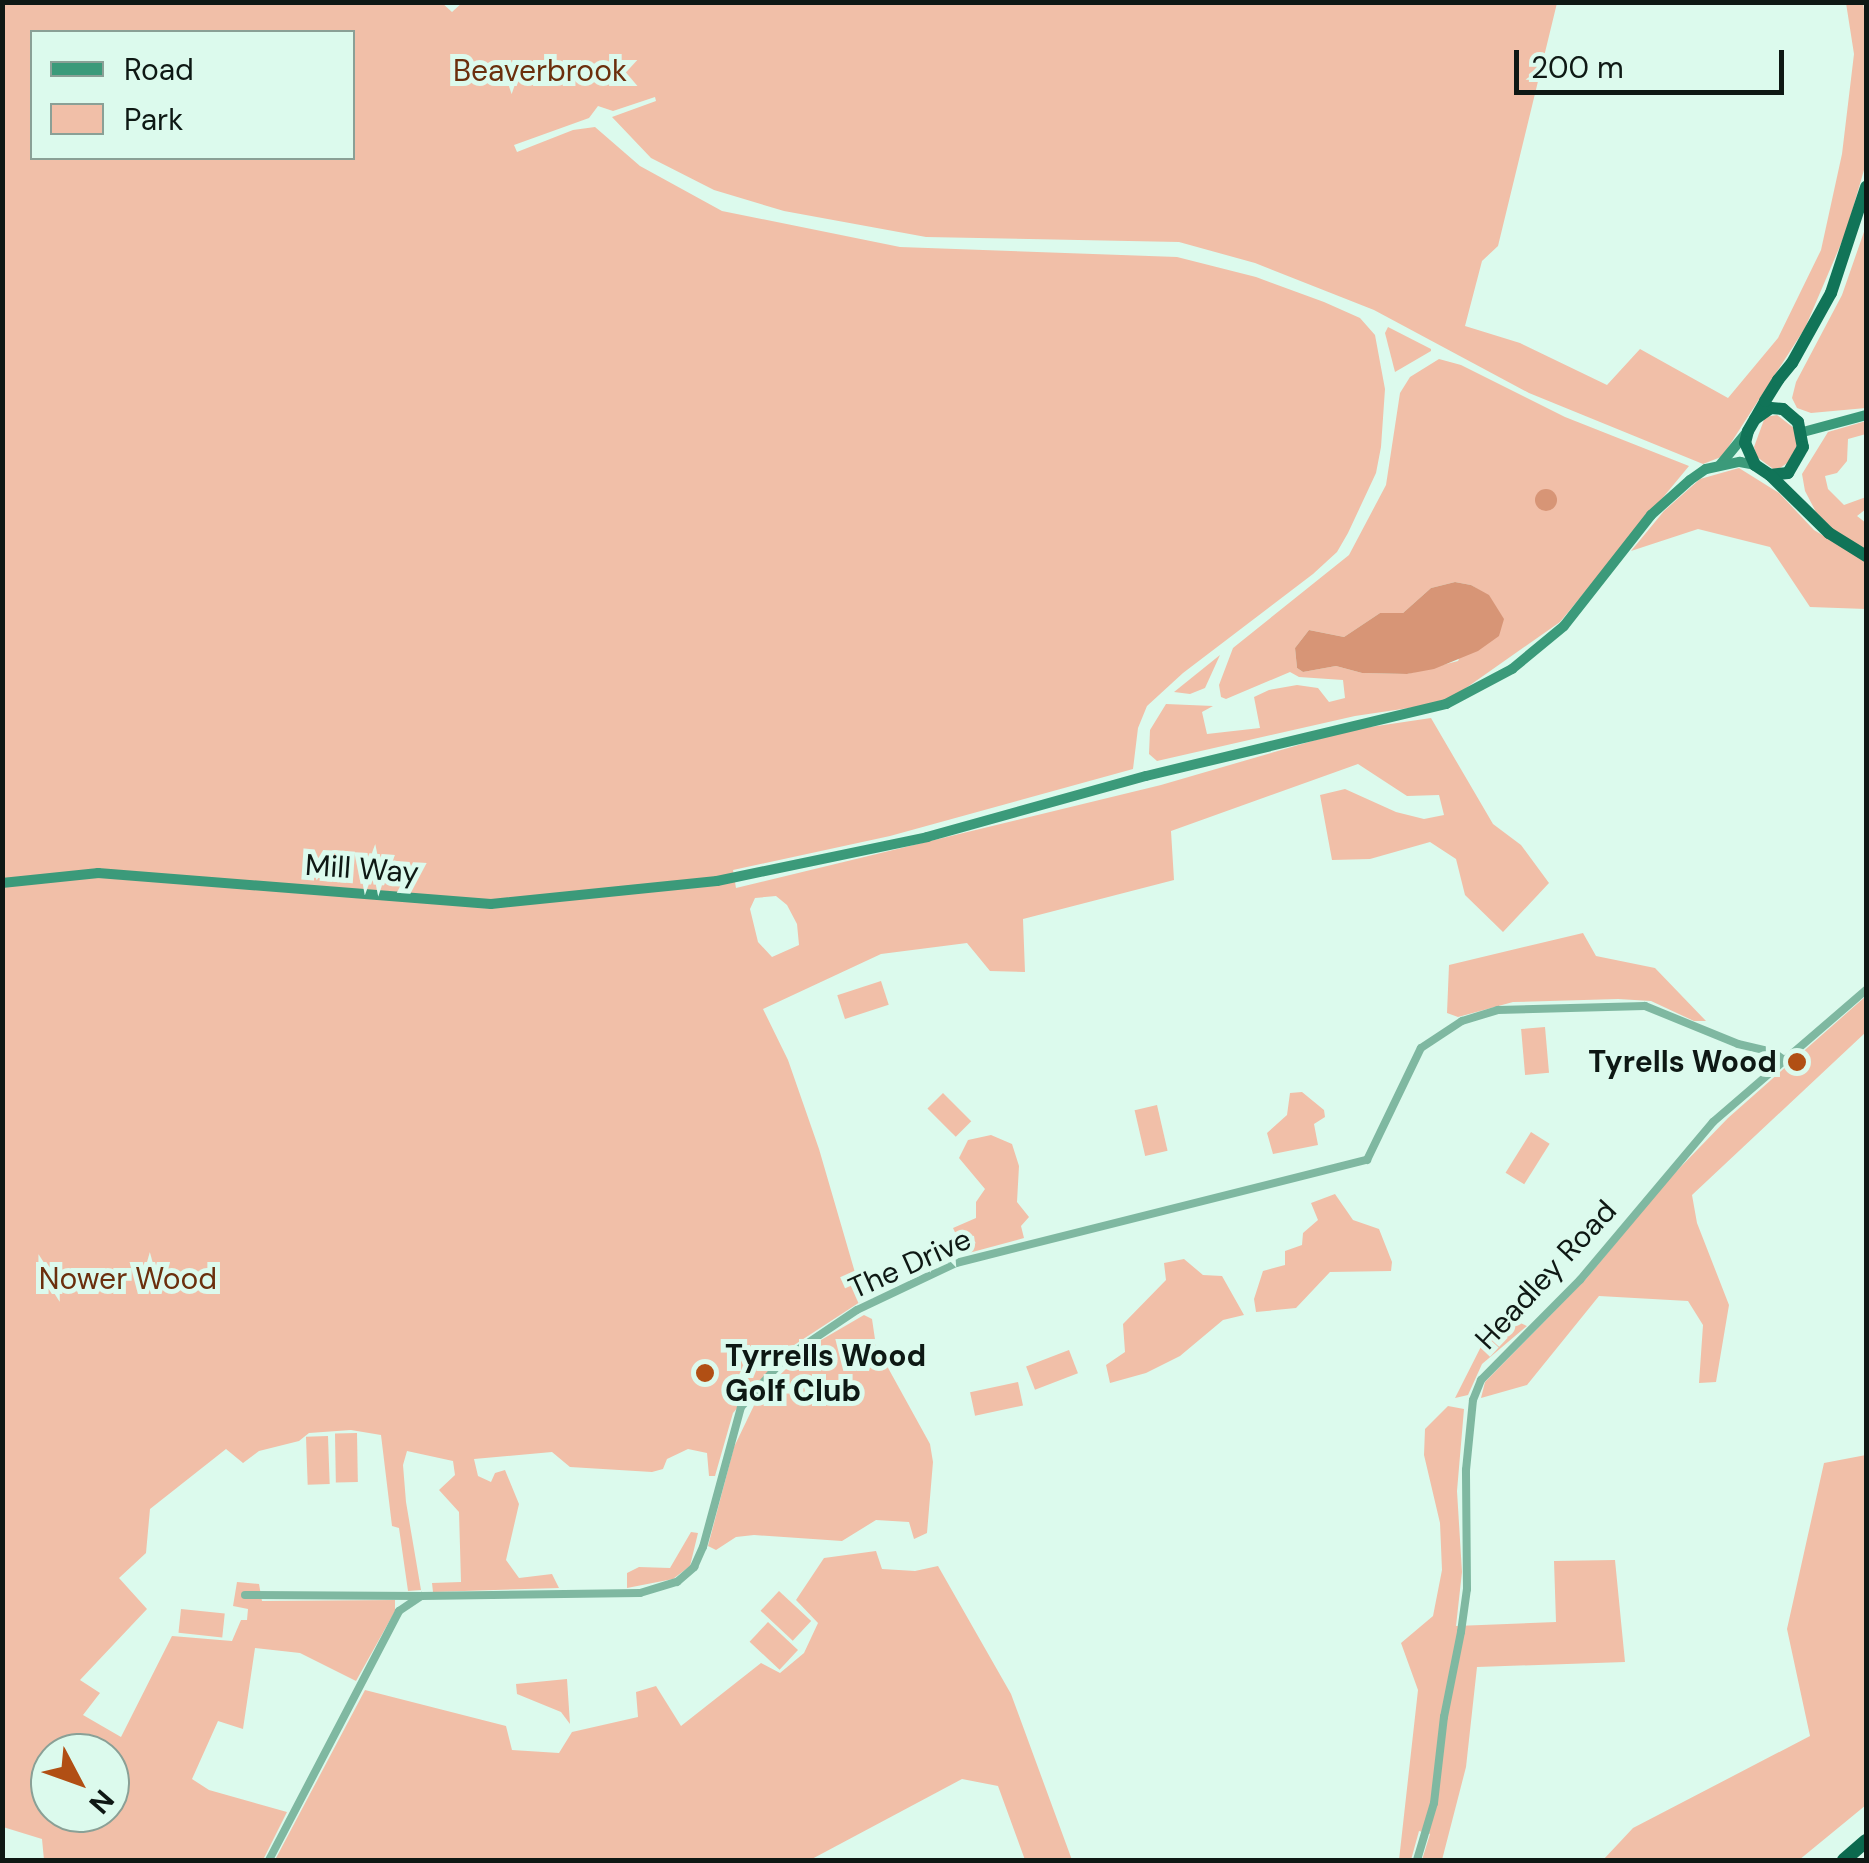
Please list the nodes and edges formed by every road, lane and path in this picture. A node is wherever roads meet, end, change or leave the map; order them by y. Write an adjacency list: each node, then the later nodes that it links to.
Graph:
1 (1866, 187): 2 (highway)
2 (1792, 364): 3 (highway); 5 (highway)
3 (1784, 409): 5 (highway); 6 (highway)
4 (1866, 415): 6 (main road)
5 (1752, 425): 7 (highway); 8 (main road)
6 (1803, 432): 9 (highway)
7 (1755, 465): 8 (main road); 10 (highway)
8 (1719, 466): 13 (main road, Mill Way)
9 (1796, 466): 10 (highway); 11 (highway)
10 (1770, 475): 11 (highway)
11 (1802, 507): 12 (highway)
12 (1866, 556)
13 (2, 883)
14 (1866, 990): 15 (street, Headley Road)
15 (1784, 1060): 17 (street, The Drive); 20 (street, Headley Road)
16 (244, 1595): 17 (street, The Drive)
17 (421, 1596): 19 (street)
18 (1866, 1842): 21 (highway)
19 (269, 1860)
20 (1418, 1860)
21 (1844, 1860)

